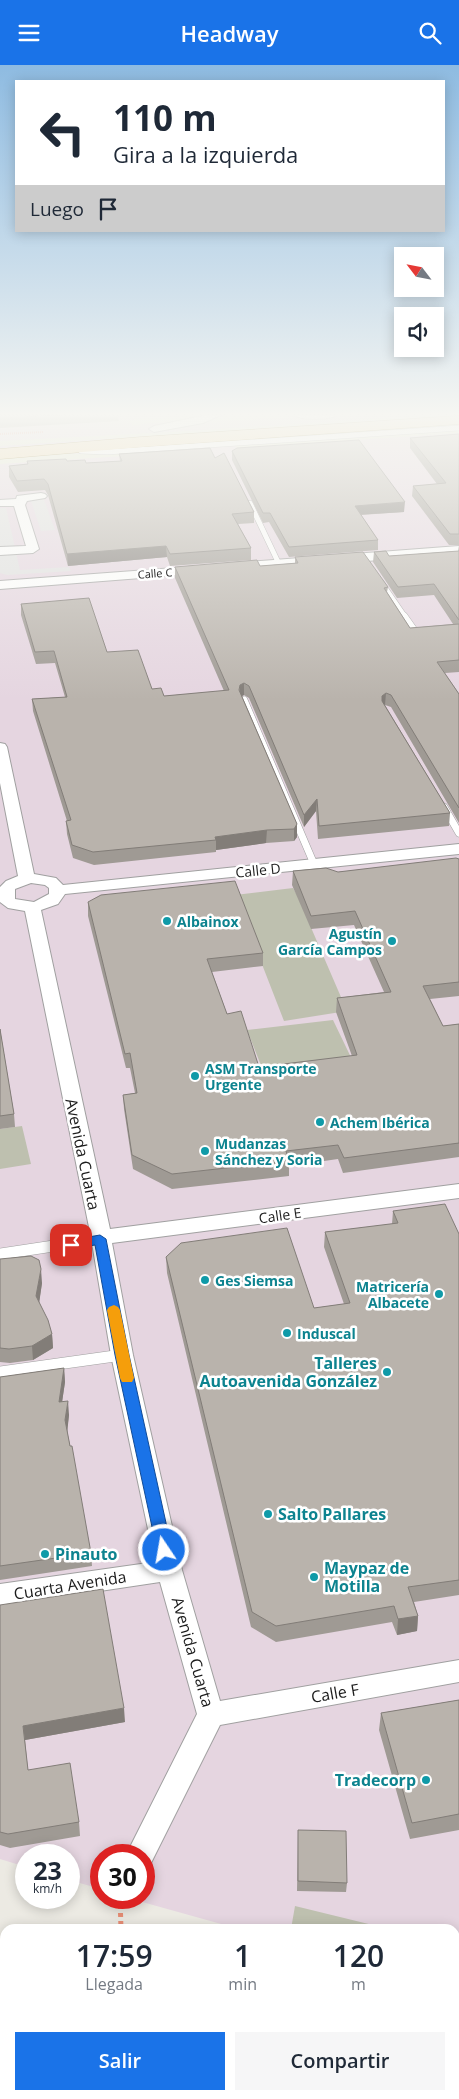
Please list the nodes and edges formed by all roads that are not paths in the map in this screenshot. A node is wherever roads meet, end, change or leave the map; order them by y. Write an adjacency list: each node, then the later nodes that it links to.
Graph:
1 (21, 510): 4 (street)
2 (253, 510): 5 (lane)
3 (459, 550): 5 (street, Calle C)
4 (0, 551)
5 (280, 564): 7 (street, Calle C)
6 (374, 573): 8 (lane)
7 (0, 585)
8 (416, 633)
9 (244, 699): 14 (lane)
10 (0, 747): 15 (street)
11 (440, 800): 12 (lane)
12 (459, 833)
13 (459, 849): 14 (street, Calle D)
14 (314, 864): 16 (street, Calle D)
15 (27, 879): 16 (street); 17 (street)
16 (58, 890): 18 (street)
17 (2, 896): 18 (street)
18 (32, 907): 20 (street, Avenida Cuarta)
19 (459, 1191): 20 (street, Calle E)
20 (100, 1238): 21 (lane); 22 (street, Avenida Cuarta)
21 (0, 1254)
22 (122, 1355): 23 (lane); 24 (street, Avenida Cuarta)
23 (0, 1372)
24 (169, 1569): 25 (street, Cuarta Avenida); 27 (street, Avenida Cuarta)
25 (0, 1595)
26 (459, 1671): 27 (street, Calle F)
27 (211, 1715): 28 (street, Avenida Cuarta)
28 (146, 1844)

